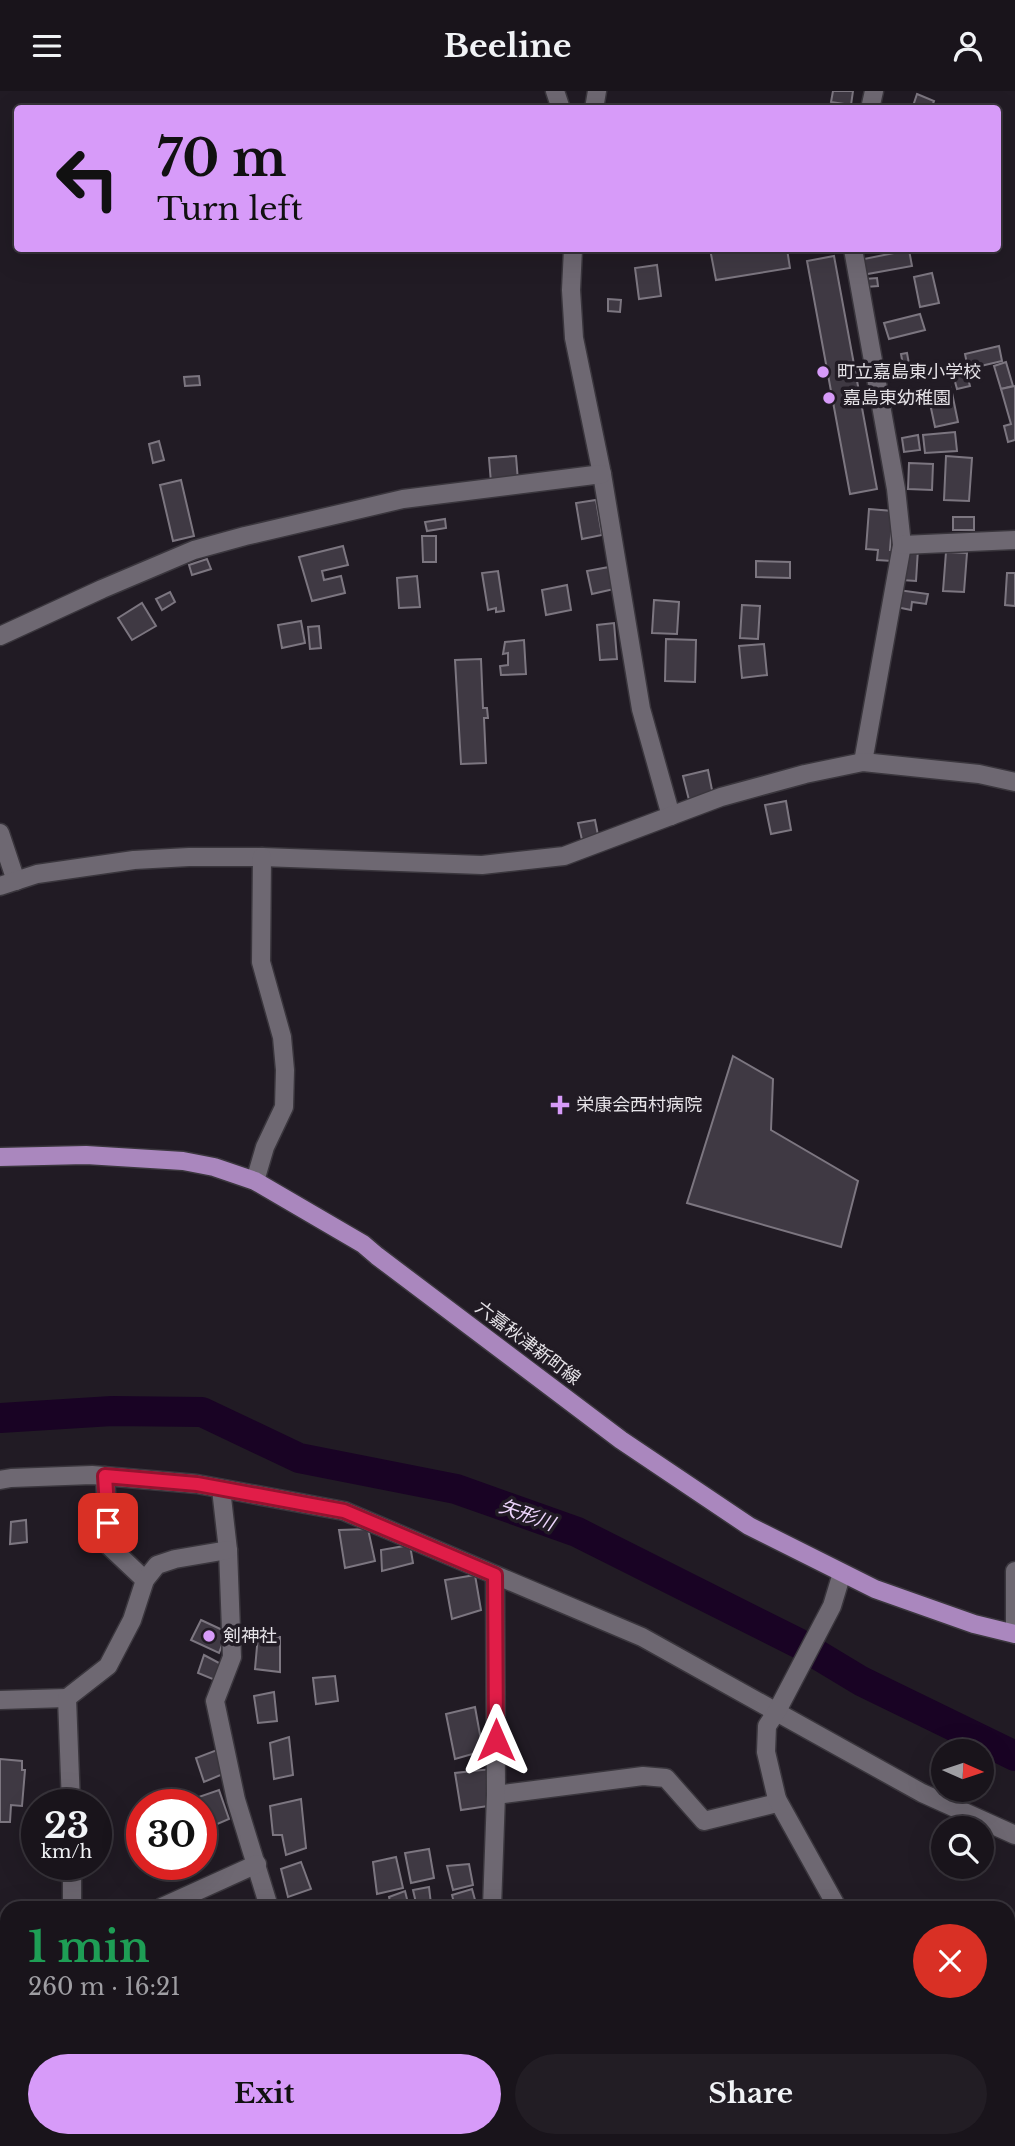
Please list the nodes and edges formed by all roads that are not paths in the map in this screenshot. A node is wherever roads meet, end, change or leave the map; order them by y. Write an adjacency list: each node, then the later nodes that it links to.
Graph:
1 (573, 252): 3 (street)
2 (854, 252): 5 (street)
3 (602, 474): 6 (street); 9 (street)
4 (1015, 540): 5 (street)
5 (902, 545): 7 (street)
6 (0, 636)
7 (863, 762): 8 (street); 9 (street)
8 (1015, 782)
9 (671, 815): 11 (street)
10 (0, 833): 12 (street)
11 (262, 857): 12 (street); 14 (street)
12 (8, 884)
13 (0, 1157): 14 (main road, 六嘉秋津新町線)
14 (255, 1181): 20 (main road, 六嘉秋津新町線)
15 (105, 1476): 16 (street); 17 (street); 22 (street)
16 (0, 1481)
17 (221, 1489): 18 (street); 21 (street)
18 (228, 1551): 22 (street); 31 (street)
19 (1015, 1571): 23 (street)
20 (842, 1573): 23 (main road, 六嘉秋津新町線); 26 (street)
21 (495, 1575): 26 (street); 28 (street)
22 (145, 1580): 24 (street)
23 (1015, 1634)
24 (67, 1698): 25 (street); 27 (street)
25 (0, 1700)
26 (777, 1711): 29 (street); 30 (street)
27 (70, 1789)
28 (496, 1795): 29 (street); 36 (street)
29 (777, 1799): 37 (street)
30 (1015, 1835)
31 (257, 1864): 34 (street); 35 (street)
32 (72, 1880): 33 (street)
33 (72, 1901)
34 (175, 1901)
35 (267, 1901)
36 (492, 1901)
37 (834, 1901)

